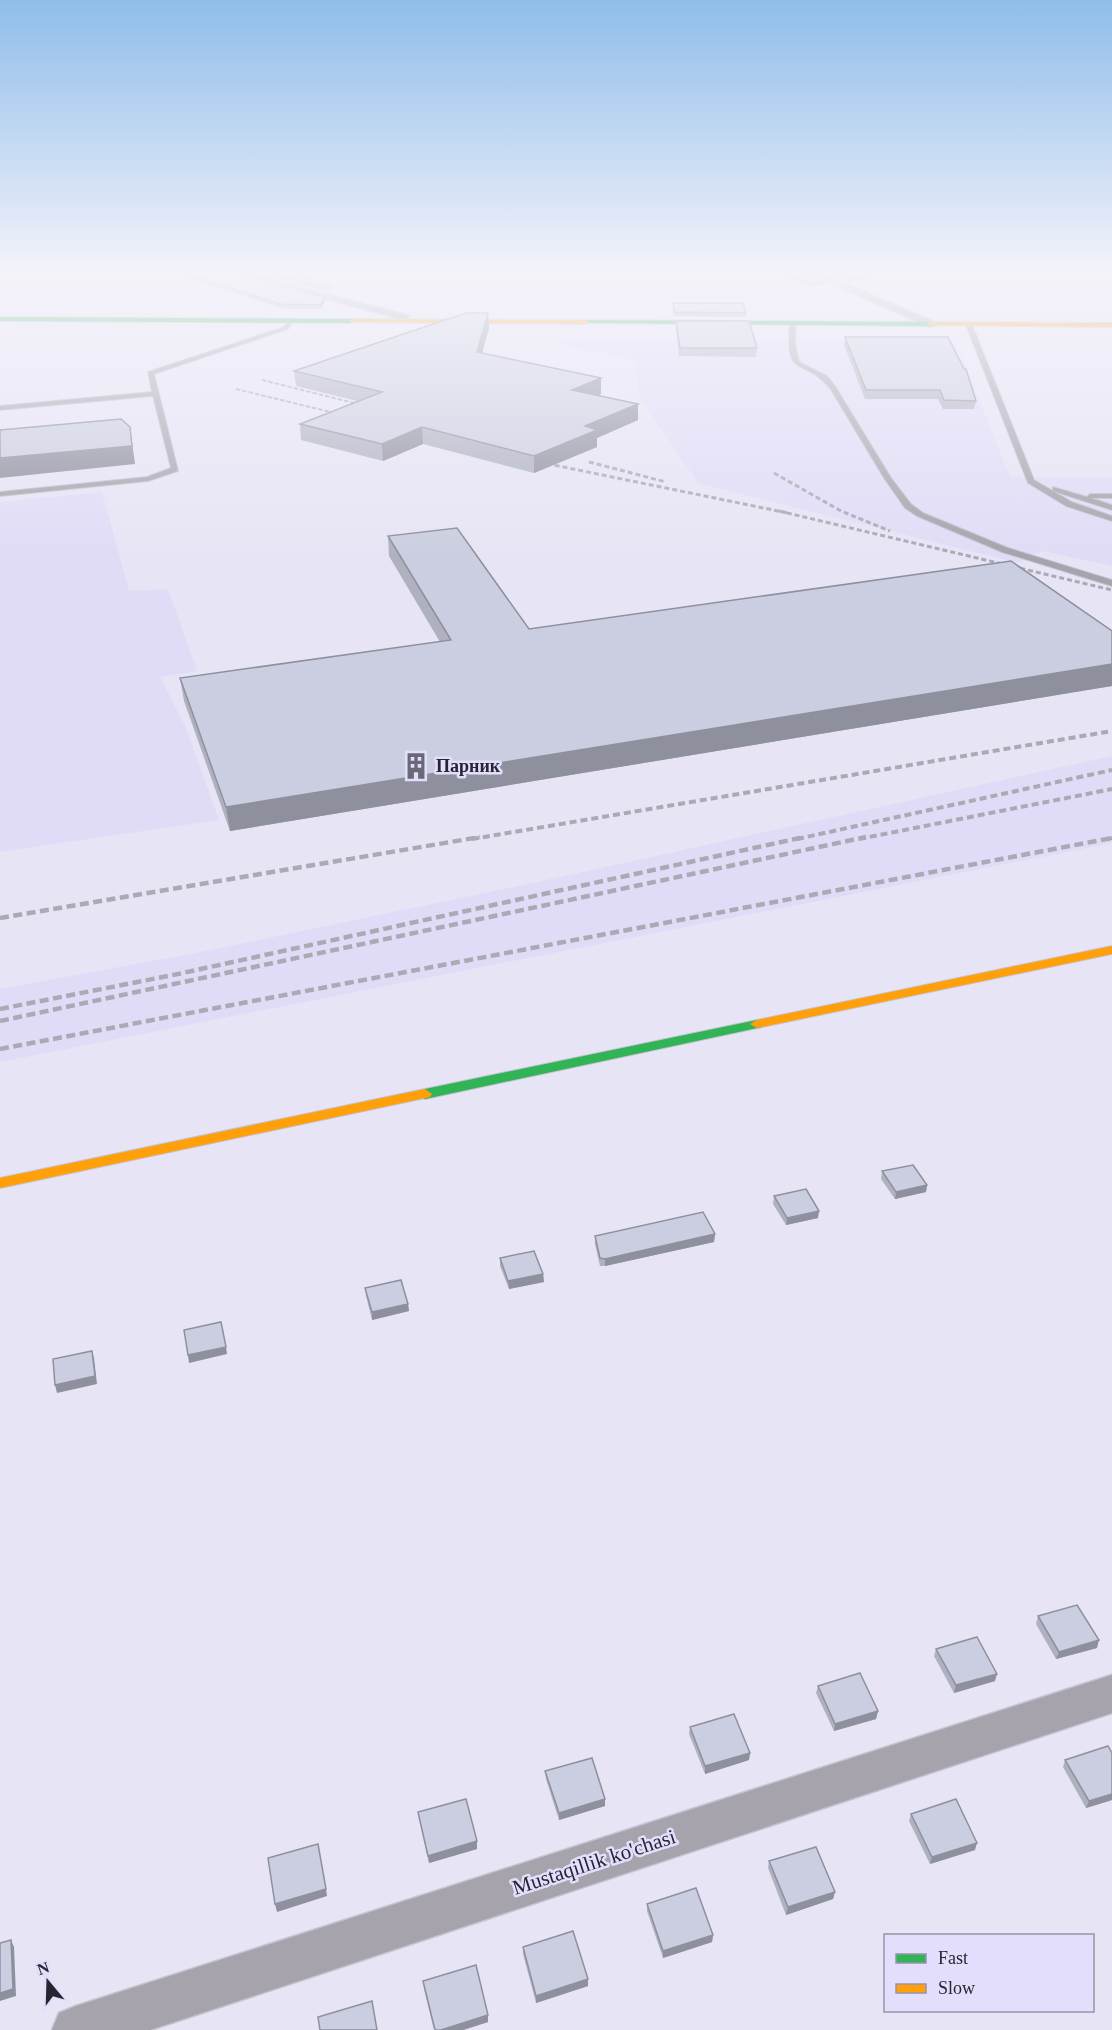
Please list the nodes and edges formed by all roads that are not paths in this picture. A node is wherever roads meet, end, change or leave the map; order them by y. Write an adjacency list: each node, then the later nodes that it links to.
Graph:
1 (169, 367): 4 (lane)
2 (801, 367): 12 (lane)
3 (986, 367): 6 (lane)
4 (154, 394): 5 (lane); 7 (lane)
5 (0, 408)
6 (1031, 480): 8 (lane); 11 (lane)
7 (0, 494)
8 (1076, 496): 9 (lane); 10 (lane)
9 (1112, 496)
10 (1112, 506)
11 (1112, 519)
12 (1112, 583)
13 (1112, 950): 14 (main road)
14 (0, 1183)
15 (1112, 1694): 16 (street, Mustaqillik ko'chasi)
16 (76, 2030)

